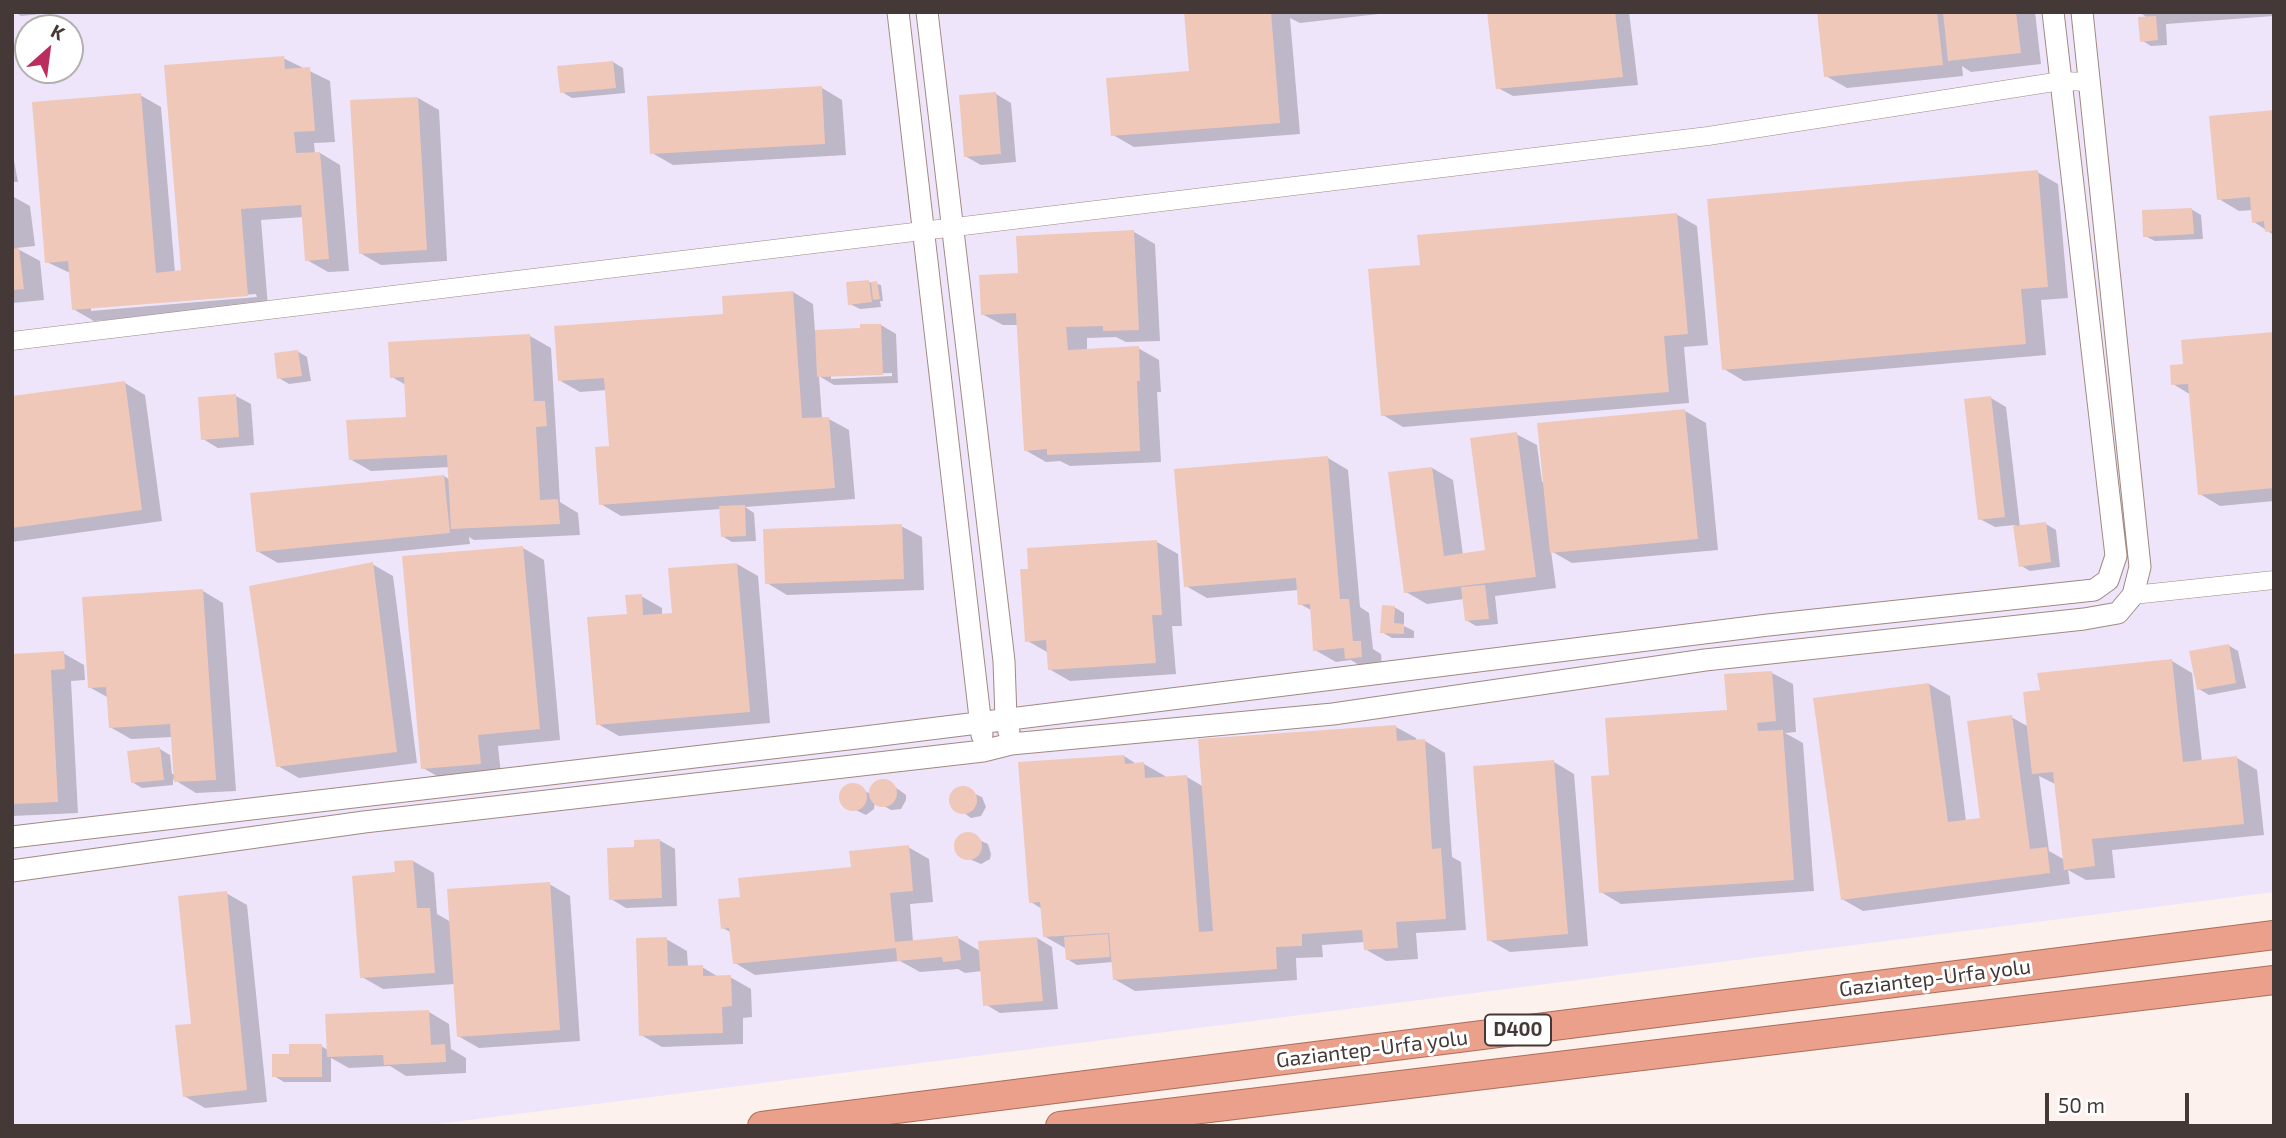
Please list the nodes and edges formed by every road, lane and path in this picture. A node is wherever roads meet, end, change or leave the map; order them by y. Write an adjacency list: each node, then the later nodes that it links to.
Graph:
1 (898, 12): 8 (street)
2 (927, 12): 7 (street)
3 (2053, 12): 5 (street)
4 (2082, 12): 6 (street)
5 (2061, 81): 6 (street); 7 (street); 12 (street)
6 (2090, 82): 11 (street)
7 (953, 228): 8 (street); 12 (street)
8 (924, 232): 9 (street); 13 (street)
9 (12, 341)
10 (2274, 580): 11 (street)
11 (2133, 595): 14 (street)
12 (1006, 718): 13 (street); 14 (street)
13 (981, 722): 15 (street); 16 (street)
14 (1011, 744): 15 (street)
15 (983, 751): 17 (street)
16 (12, 837)
17 (12, 871)
18 (2274, 935): 20 (highway, Gaziantep-Urfa yolu / D400)
19 (2274, 980): 21 (highway, Gaziantep-Urfa yolu / D400)
20 (762, 1126)
21 (1060, 1126)

